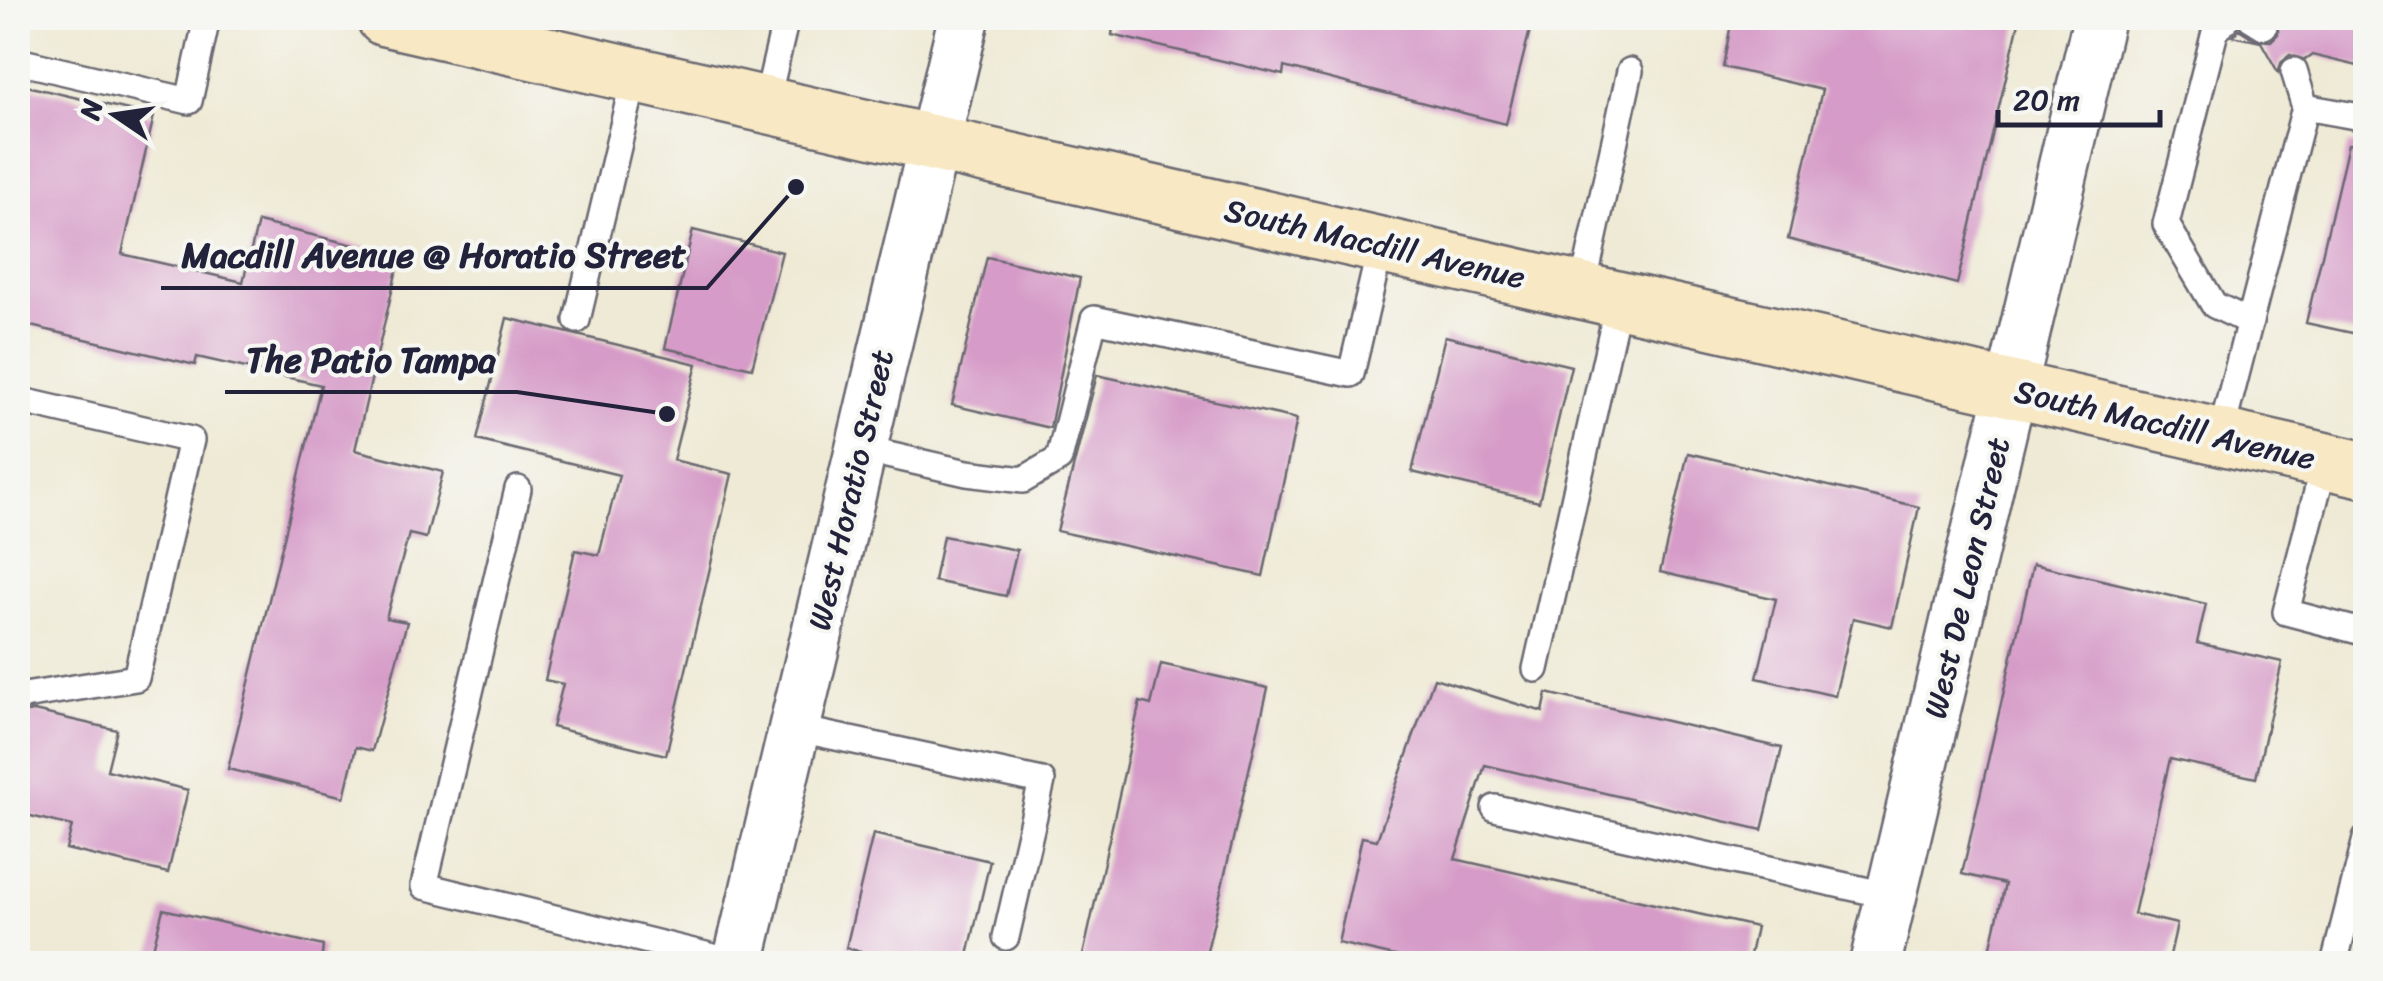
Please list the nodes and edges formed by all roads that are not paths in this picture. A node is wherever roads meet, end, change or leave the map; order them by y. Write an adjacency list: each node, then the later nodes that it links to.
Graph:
1 (208, 18): 8 (lane)
2 (385, 18): 7 (street, South Macdill Avenue)
3 (786, 18): 12 (lane)
4 (964, 18): 15 (street, West Horatio Street)
5 (2099, 18): 20 (street, West De Leon Street)
6 (2227, 18): 19 (lane)
7 (485, 28): 11 (street, South Macdill Avenue)
8 (18, 61)
9 (1630, 71): 17 (lane)
10 (2294, 72): 13 (lane)
11 (635, 75): 12 (street, South Macdill Avenue); 18 (lane)
12 (766, 104): 15 (street, South Macdill Avenue)
13 (2306, 107): 14 (lane); 19 (lane)
14 (2366, 118)
15 (933, 143): 16 (street, South Macdill Avenue); 23 (street, West Horatio Street)
16 (1381, 246): 17 (street, South Macdill Avenue); 23 (lane)
17 (1601, 296): 20 (street, South Macdill Avenue); 27 (lane)
18 (577, 320)
19 (2250, 322): 22 (lane)
20 (2012, 390): 22 (street, South Macdill Avenue); 32 (street, West De Leon Street)
21 (18, 400): 28 (lane)
22 (2220, 438): 24 (street, South Macdill Avenue)
23 (861, 449): 29 (street, West Horatio Street)
24 (2345, 465): 26 (lane)
25 (518, 489): 34 (lane)
26 (2366, 633)
27 (1536, 669)
28 (18, 697)
29 (794, 728): 33 (lane); 34 (street, West Horatio Street)
30 (1494, 808): 32 (lane)
31 (2366, 839): 36 (lane)
32 (1891, 896): 35 (street, West De Leon Street)
33 (1006, 937)
34 (738, 963)
35 (1875, 964)
36 (2334, 964)

